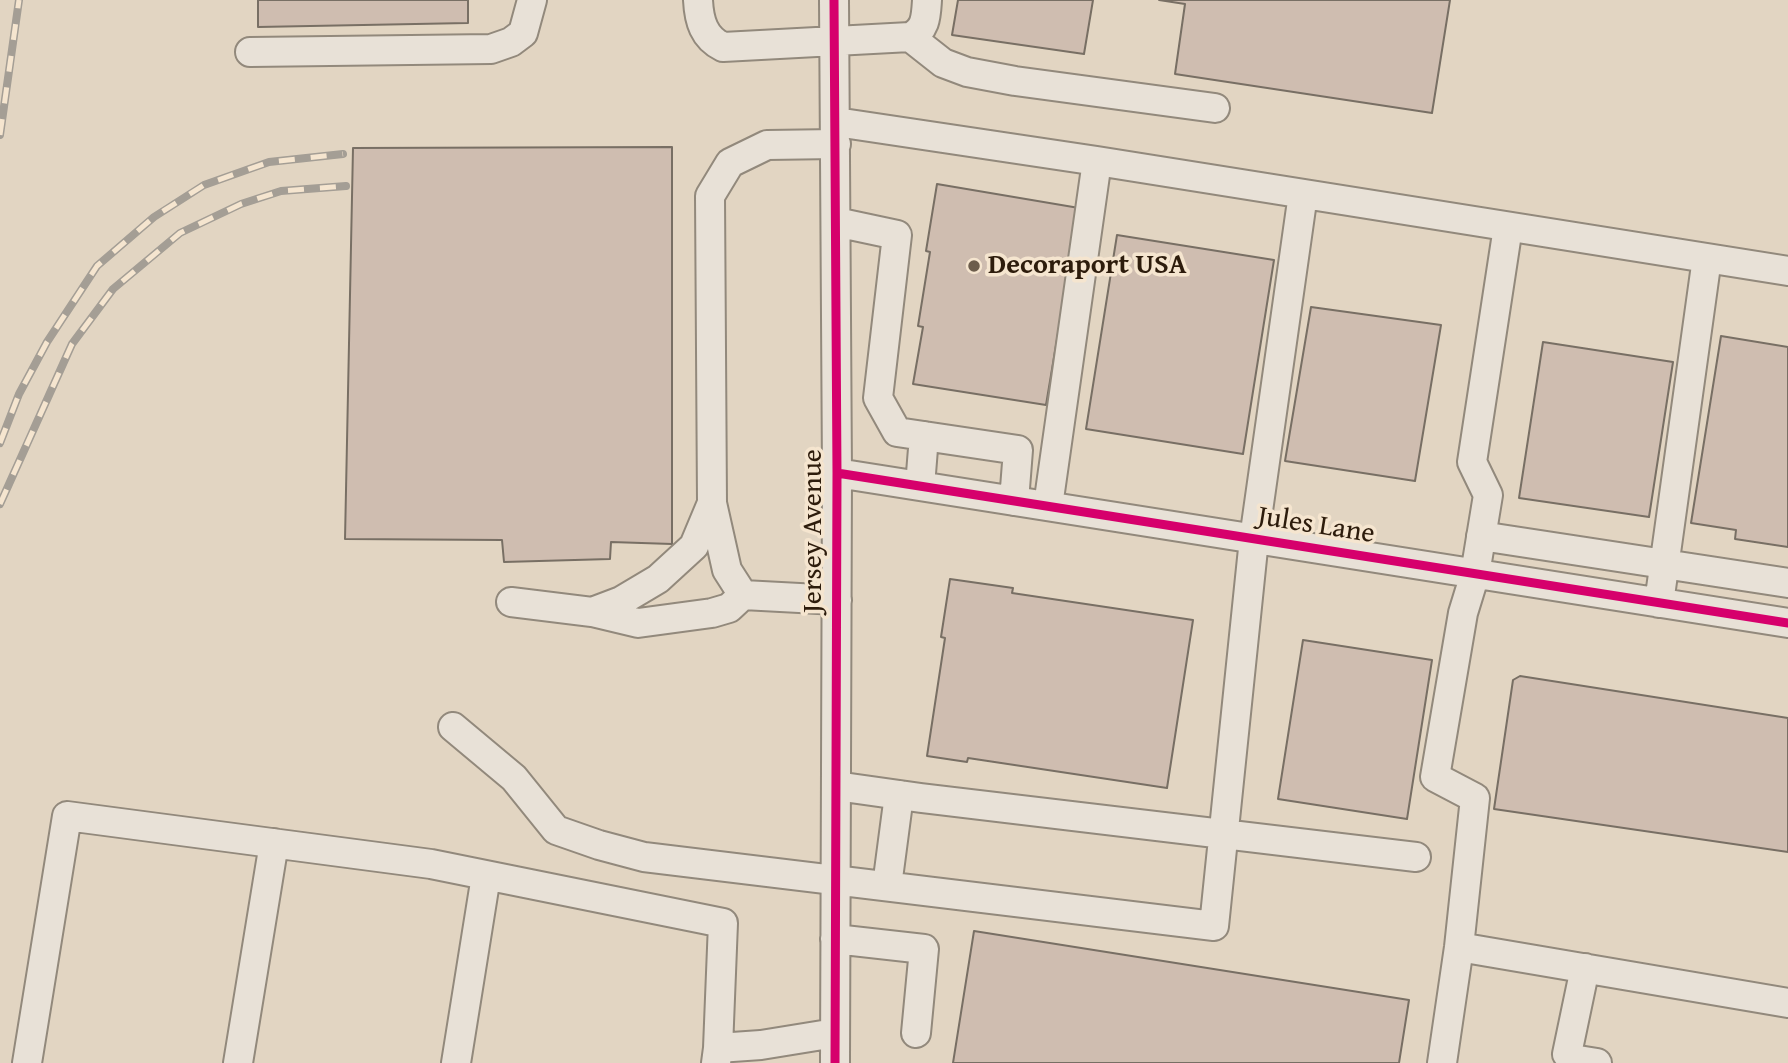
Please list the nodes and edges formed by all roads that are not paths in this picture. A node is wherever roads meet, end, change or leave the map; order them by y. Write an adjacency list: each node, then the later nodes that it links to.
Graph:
1 (531, 0): 7 (street)
2 (698, 0): 6 (street)
3 (834, 0): 6 (street, Jersey Avenue)
4 (927, 0): 5 (street)
5 (910, 37): 6 (street); 8 (street)
6 (834, 40): 9 (street, Jersey Avenue)
7 (250, 52)
8 (1215, 108)
9 (836, 133): 10 (street); 12 (street, Jersey Avenue); 24 (street)
10 (1097, 161): 11 (street); 20 (street)
11 (1303, 194): 13 (street); 27 (street)
12 (836, 222): 16 (street); 17 (street, Jersey Avenue)
13 (1508, 227): 14 (street); 26 (street)
14 (1707, 258): 15 (street); 28 (street)
15 (1788, 271)
16 (883, 358): 17 (street); 18 (street)
17 (836, 359): 21 (street, Jersey Avenue)
18 (925, 436): 19 (street); 22 (street)
19 (1018, 450): 20 (street); 23 (street)
20 (1055, 454): 25 (street)
21 (837, 473): 22 (street, Jules Lane); 32 (street, Jersey Avenue)
22 (920, 486): 23 (street, Jules Lane)
23 (1014, 501): 25 (street, Jules Lane)
24 (712, 503): 31 (street); 35 (street)
25 (1048, 506): 27 (street, Jules Lane)
26 (1481, 536): 28 (street); 29 (street)
27 (1254, 539): 29 (street, Jules Lane); 40 (street)
28 (1664, 565): 30 (street); 34 (street)
29 (1475, 574): 34 (street, Jules Lane); 47 (street)
30 (1788, 583)
31 (743, 596): 32 (street); 35 (street)
32 (837, 600): 38 (street, Jersey Avenue)
33 (511, 602): 35 (street)
34 (1659, 603): 36 (street, Jules Lane)
35 (592, 612)
36 (1788, 623)
37 (453, 727): 44 (street)
38 (836, 786): 39 (street); 44 (street, Jersey Avenue)
39 (899, 795): 40 (street); 45 (street)
40 (1224, 835): 42 (street); 45 (street)
41 (274, 844): 43 (street); 53 (street); 54 (street)
42 (1416, 857)
43 (486, 876): 52 (street); 55 (street)
44 (835, 880): 45 (street); 46 (street, Jersey Avenue)
45 (887, 886)
46 (835, 939): 50 (street); 51 (street, Jersey Avenue)
47 (1459, 947): 48 (street); 57 (street)
48 (1585, 968): 49 (street); 58 (street)
49 (1788, 1003)
50 (916, 1032)
51 (835, 1033): 52 (street); 56 (street, Jersey Avenue)
52 (717, 1055)
53 (27, 1063)
54 (238, 1063)
55 (456, 1063)
56 (835, 1063)
57 (1442, 1063)
58 (1597, 1063)

